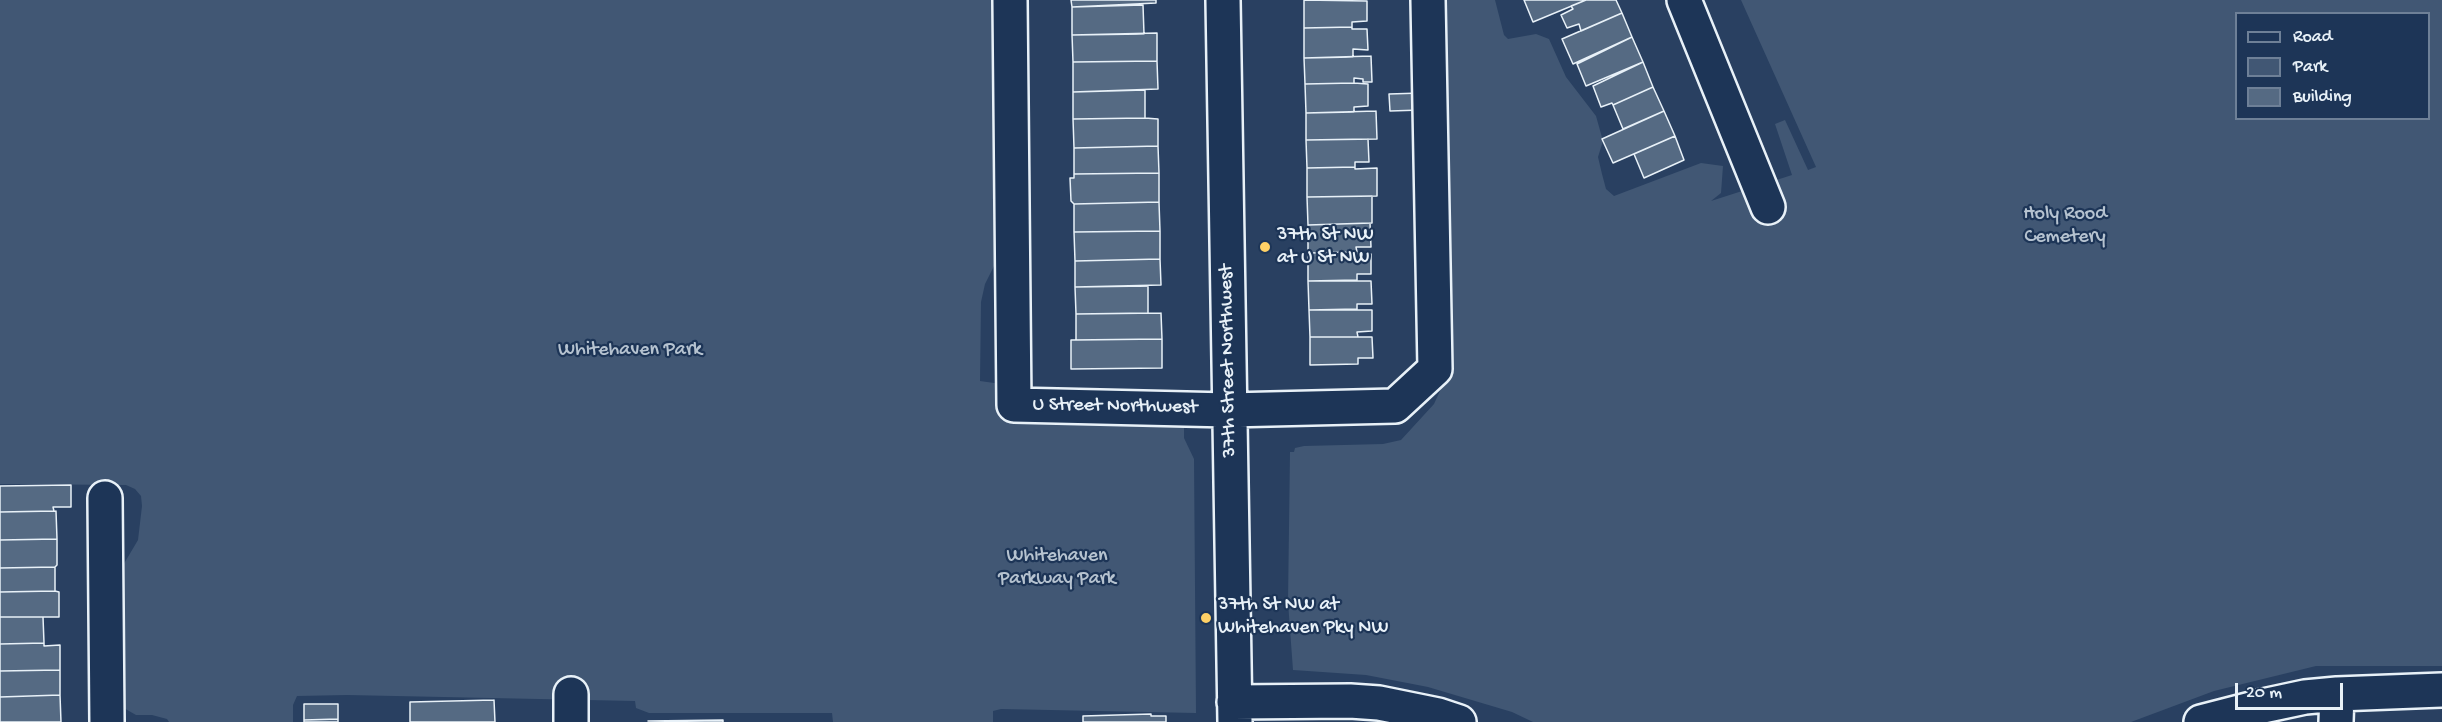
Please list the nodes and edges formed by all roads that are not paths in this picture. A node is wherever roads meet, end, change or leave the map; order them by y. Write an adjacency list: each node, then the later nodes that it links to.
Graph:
1 (1010, 0): 6 (street, U Street Northwest)
2 (1223, 0): 6 (street, 37th Street Northwest)
3 (1428, 0): 6 (street, U Street Northwest)
4 (1684, 0): 5 (street)
5 (1768, 207)
6 (1229, 410): 10 (street, 37th Street Northwest)
7 (105, 498): 11 (street)
8 (2442, 690): 9 (street)
9 (2337, 708): 13 (street)
10 (1234, 712): 12 (street)
11 (107, 722)
12 (1459, 722)
13 (2201, 722)

